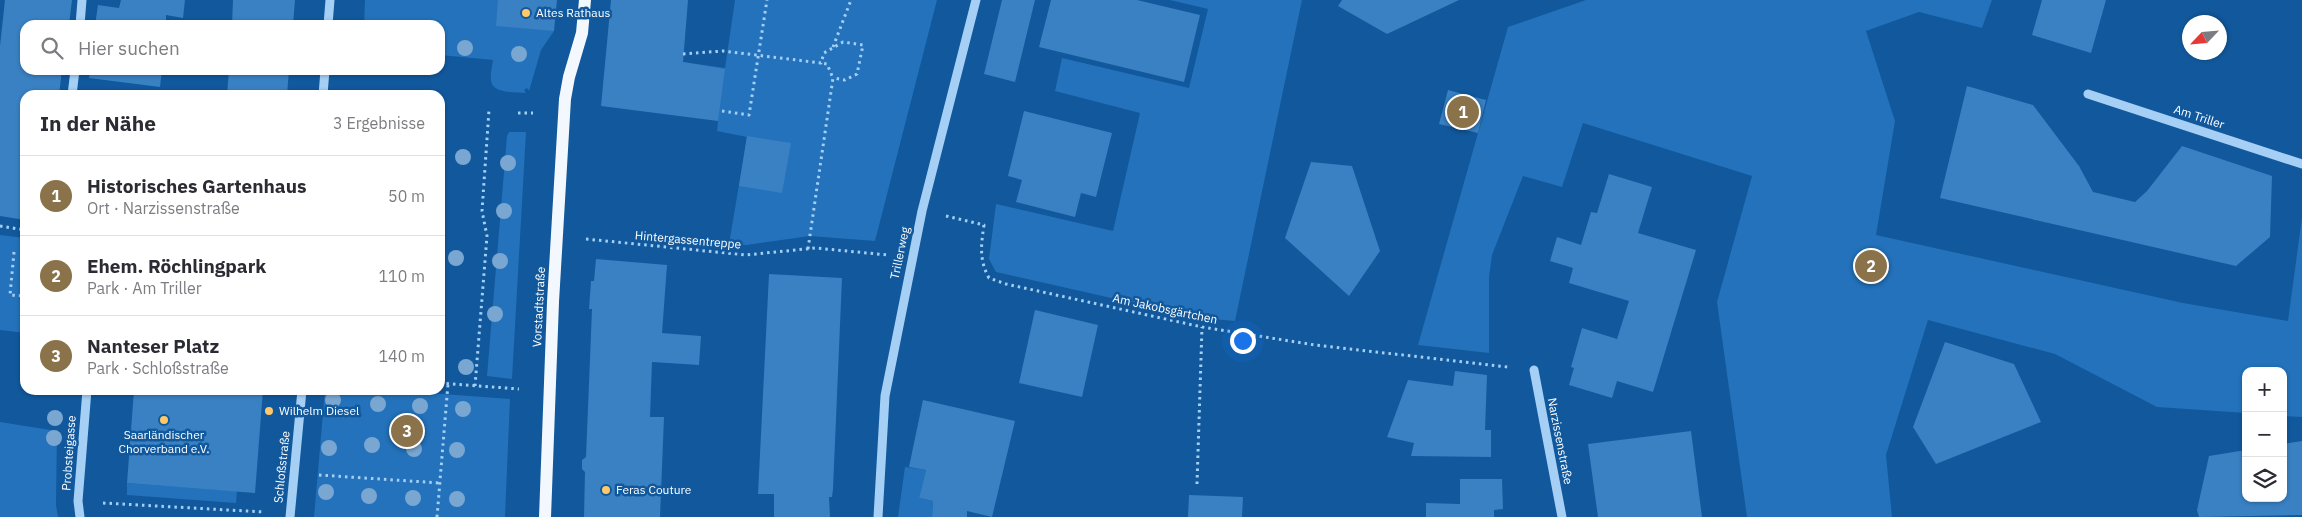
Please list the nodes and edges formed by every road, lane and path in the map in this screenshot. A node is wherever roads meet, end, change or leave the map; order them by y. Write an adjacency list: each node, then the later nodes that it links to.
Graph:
1 (82, 0): 7 (street)
2 (330, 0): 8 (street)
3 (585, 0): 48 (main road, Vorstadtstraße)
4 (767, 0): 11 (path)
5 (851, 0): 9 (path)
6 (976, 0): 49 (street, Trillerweg)
7 (80, 20)
8 (328, 20)
9 (832, 47): 12 (path); 15 (path)
10 (683, 54): 11 (path)
11 (758, 55): 12 (path); 20 (path)
12 (821, 63): 15 (path)
13 (74, 75): 16 (street)
14 (325, 75): 17 (street)
15 (833, 78): 28 (path)
16 (73, 90)
17 (323, 90)
18 (2088, 94): 23 (street, Am Triller)
19 (489, 110): 37 (path)
20 (722, 111)
21 (518, 112): 22 (path)
22 (533, 113)
23 (2302, 164)
24 (948, 217): 32 (path, Am Jakobsgärtchen)
25 (0, 226): 26 (path)
26 (20, 229)
27 (586, 239): 28 (path, Hintergassentreppe)
28 (808, 249): 30 (path, Hintergassentreppe)
29 (14, 252): 31 (path)
30 (876, 254)
31 (20, 296)
32 (1202, 327): 33 (path, Am Jakobsgärtchen); 43 (path)
33 (1510, 367)
34 (1534, 370): 50 (street, Narzissenstraße)
35 (445, 384): 36 (path)
36 (448, 384): 37 (path); 42 (path)
37 (475, 386): 38 (path)
38 (519, 389)
39 (87, 395): 44 (street, Probsteigasse)
40 (302, 395): 41 (street, Schloßstraße)
41 (294, 474): 42 (path); 45 (street, Schloßstraße)
42 (440, 483): 47 (path)
43 (1197, 484)
44 (78, 501): 45 (path); 46 (street, Probsteigasse)
45 (290, 516)
46 (80, 517)
47 (438, 517)
48 (545, 517)
49 (878, 517)
50 (1562, 517)

